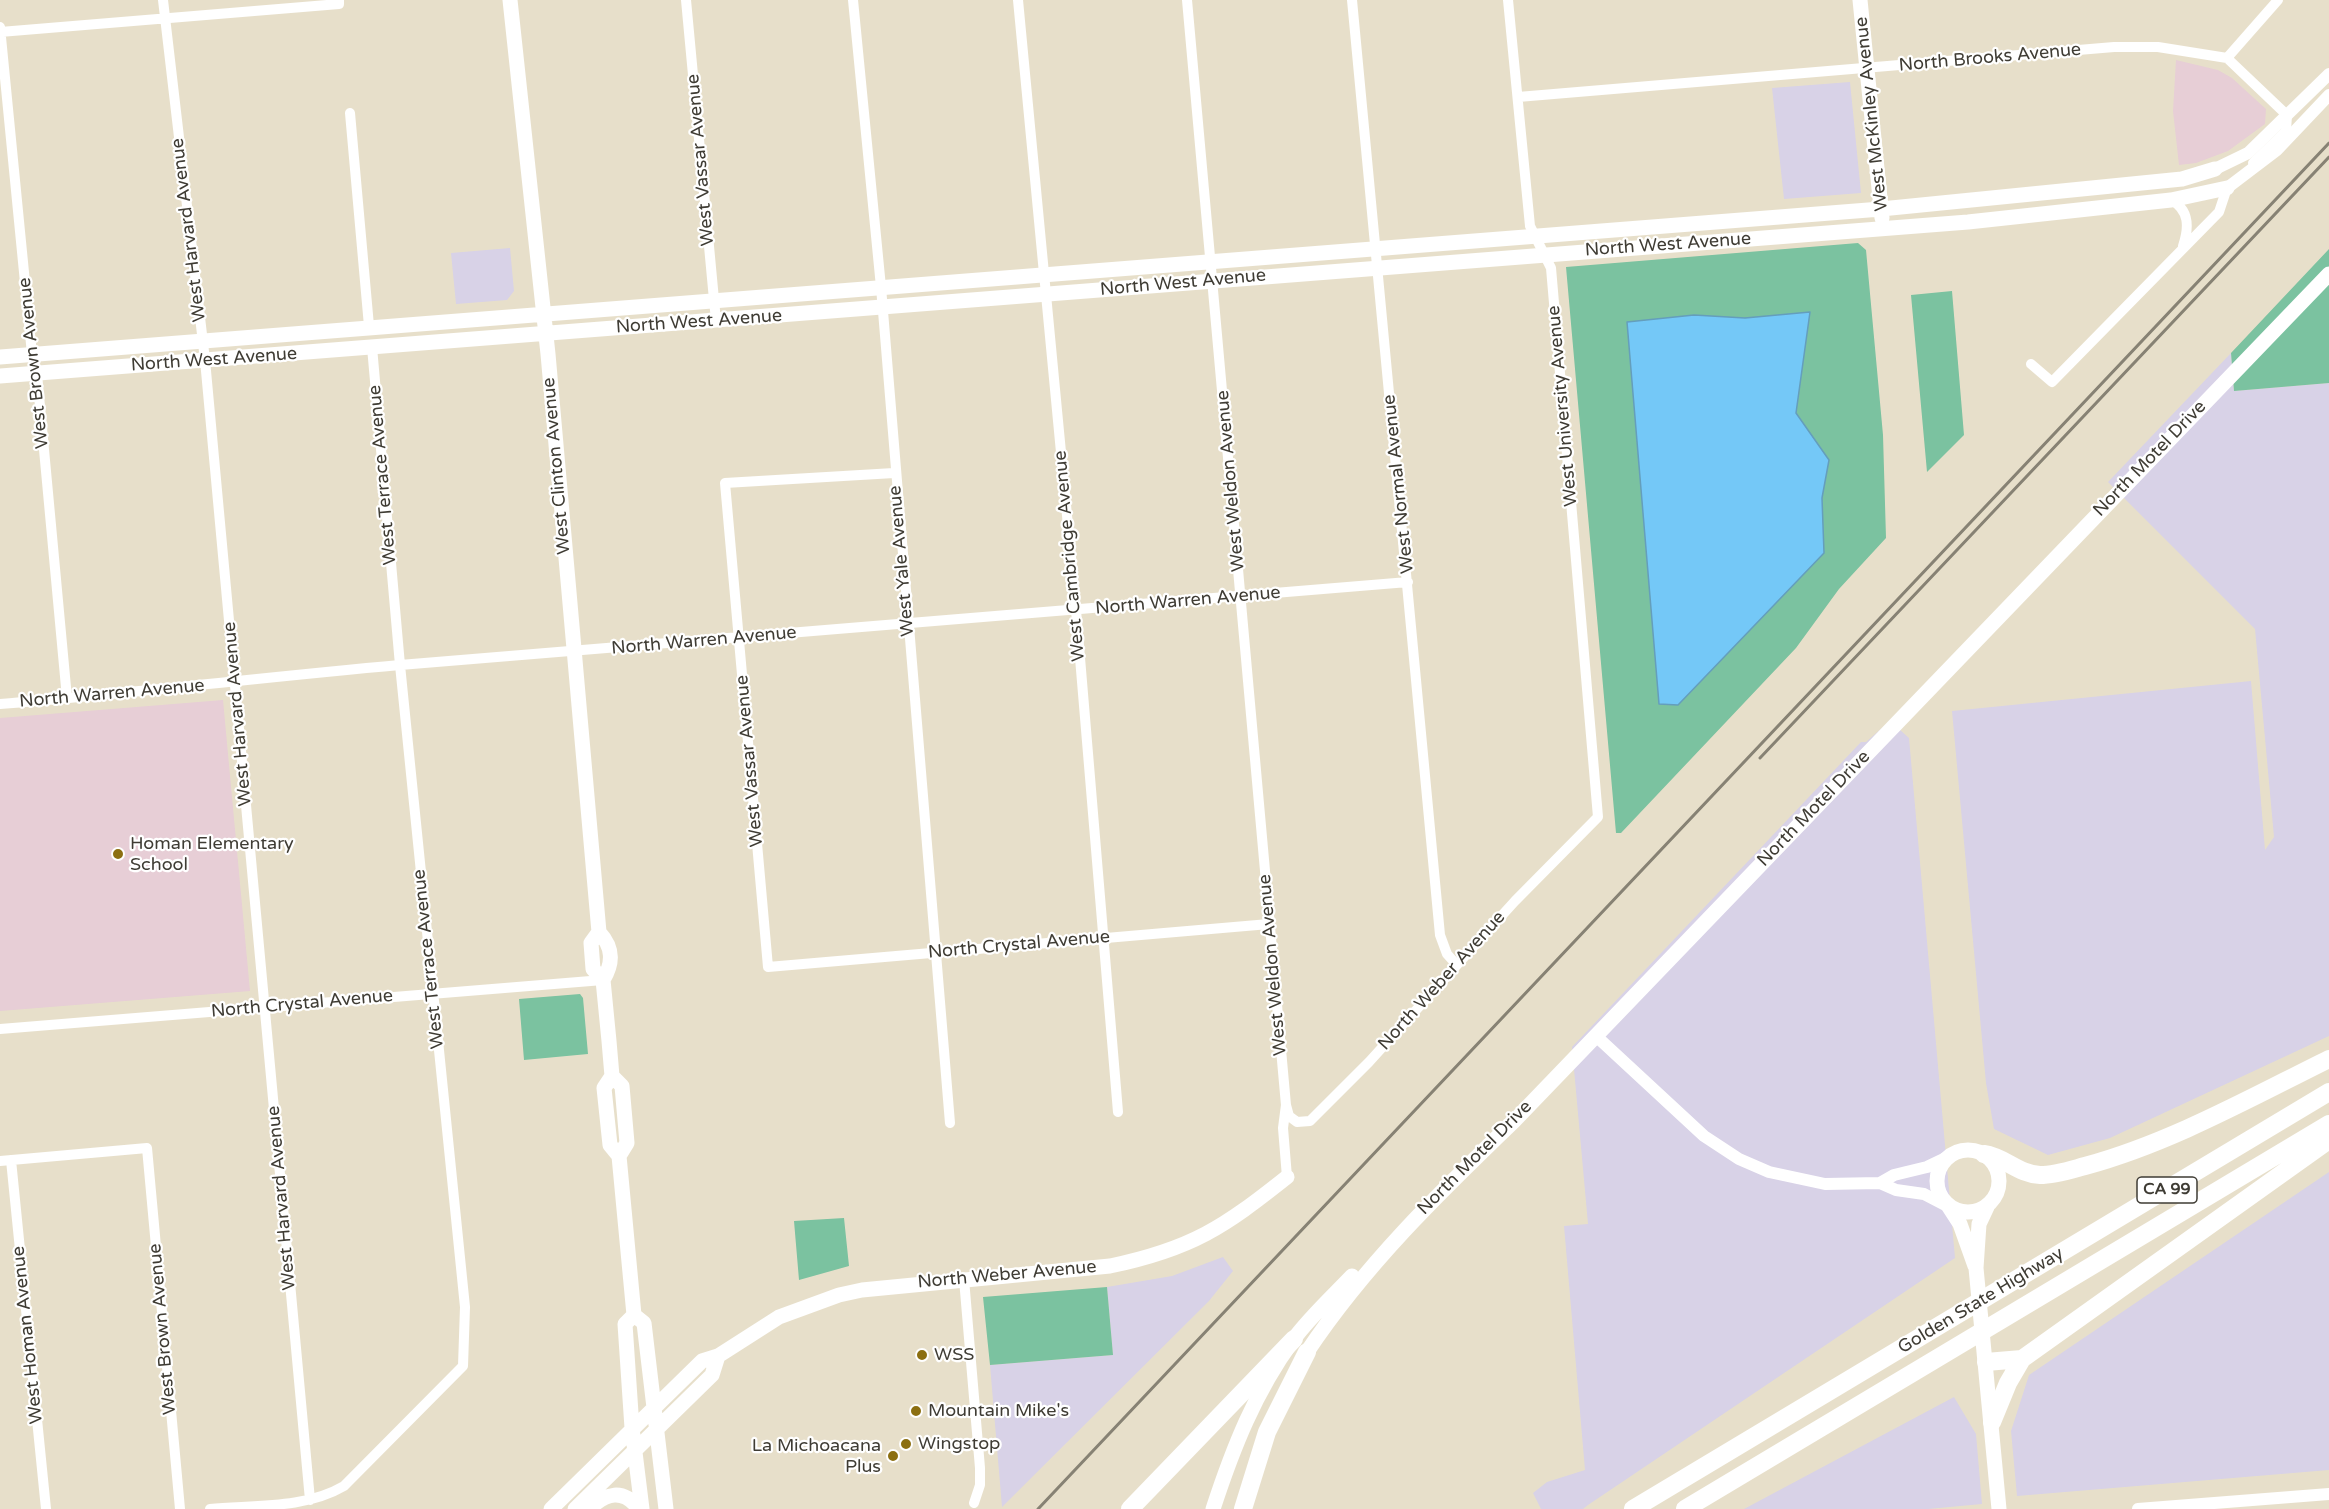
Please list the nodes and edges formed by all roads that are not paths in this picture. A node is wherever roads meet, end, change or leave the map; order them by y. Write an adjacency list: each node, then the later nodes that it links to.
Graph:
1 (163, 0): 12 (street, West Harvard Avenue)
2 (510, 0): 44 (main road, West Clinton Avenue)
3 (686, 0): 42 (street, West Vassar Avenue)
4 (853, 0): 40 (street, West Yale Avenue)
5 (1018, 0): 38 (street, West Cambridge Avenue)
6 (1187, 0): 35 (street, West Weldon Avenue)
7 (1352, 0): 33 (street, West Normal Avenue)
8 (1508, 0): 18 (street, West University Avenue)
9 (1860, 0): 15 (main road, West McKinley Avenue)
10 (2278, 0): 14 (street)
11 (339, 2): 12 (street)
12 (165, 19): 13 (street); 48 (street, West Harvard Avenue)
13 (0, 30): 50 (street, West Brown Avenue)
14 (2227, 58): 15 (street, North Brooks Avenue); 20 (street)
15 (1867, 70): 18 (street, North Brooks Avenue); 27 (main road, West McKinley Avenue)
16 (2329, 74): 20 (street)
17 (2329, 95): 22 (street, North West Avenue)
18 (1518, 98): 31 (street, West University Avenue)
19 (350, 113): 46 (street)
20 (2287, 115): 21 (street); 22 (street)
21 (2215, 169): 23 (main road, North West Avenue)
22 (2241, 178): 24 (street, North West Avenue)
23 (2146, 183): 25 (main road, North West Avenue); 28 (main road)
24 (2227, 188): 26 (main road, North West Avenue); 32 (street)
25 (2076, 189): 27 (main road, North West Avenue); 29 (main road)
26 (2170, 200): 28 (main road, North West Avenue); 32 (street)
27 (1881, 208): 30 (main road, West McKinley Avenue); 31 (main road, North West Avenue)
28 (2093, 209): 29 (main road, North West Avenue)
29 (1998, 219): 30 (main road, North West Avenue)
30 (1883, 228): 34 (main road, North West Avenue)
31 (1535, 236): 33 (main road, North West Avenue); 34 (street, West University Avenue)
32 (2183, 246): 53 (street)
33 (1376, 249): 35 (main road, North West Avenue); 36 (street, West Normal Avenue)
34 (1545, 256): 36 (main road, North West Avenue); 67 (street, West University Avenue)
35 (1210, 263): 38 (main road, North West Avenue); 39 (street, West Weldon Avenue)
36 (1377, 268): 39 (main road, North West Avenue); 57 (street, West Normal Avenue)
37 (2329, 274): 77 (main road, North Motel Drive)
38 (1044, 275): 40 (main road, North West Avenue); 41 (street, West Cambridge Avenue)
39 (1212, 281): 41 (main road, North West Avenue); 58 (street, West Weldon Avenue)
40 (881, 287): 42 (main road, North West Avenue); 43 (street, West Yale Avenue)
41 (1046, 295): 43 (main road, North West Avenue); 59 (street, West Cambridge Avenue)
42 (714, 301): 44 (main road, North West Avenue); 45 (street, West Vassar Avenue)
43 (882, 308): 45 (main road, North West Avenue); 56 (street, West Yale Avenue)
44 (544, 312): 46 (main road, North West Avenue); 47 (main road, West Clinton Avenue)
45 (716, 321): 47 (main road, North West Avenue)
46 (369, 326): 48 (main road, North West Avenue)
47 (546, 332): 49 (main road, North West Avenue); 62 (main road, West Clinton Avenue)
48 (202, 342): 50 (main road, North West Avenue); 52 (street, West Harvard Avenue)
49 (372, 347): 52 (main road, North West Avenue); 63 (street, West Terrace Avenue)
50 (32, 354): 51 (main road, North West Avenue); 54 (street, West Brown Avenue)
51 (0, 357)
52 (205, 360): 54 (main road, North West Avenue); 64 (street, West Harvard Avenue)
53 (2031, 364)
54 (37, 374): 55 (main road, North West Avenue); 65 (street, West Brown Avenue)
55 (0, 376)
56 (894, 472): 60 (street, West Yale Avenue); 61 (street, West Vassar Avenue)
57 (1408, 582): 58 (street, North Warren Avenue); 71 (street, West Normal Avenue)
58 (1241, 596): 59 (street, North Warren Avenue); 68 (street, West Weldon Avenue)
59 (1076, 610): 60 (street, North Warren Avenue); 69 (street, West Cambridge Avenue)
60 (908, 624): 61 (street, North Warren Avenue); 70 (street, West Yale Avenue)
61 (739, 638): 62 (street, North Warren Avenue); 72 (street, West Vassar Avenue)
62 (574, 652): 63 (street, North Warren Avenue); 73 (main road, West Clinton Avenue)
63 (400, 665): 64 (street, North Warren Avenue); 74 (street, West Terrace Avenue)
64 (234, 681): 65 (street, North Warren Avenue); 75 (street, West Harvard Avenue)
65 (67, 698): 66 (street, North Warren Avenue)
66 (0, 704)
67 (1598, 817): 71 (street, North Weber Avenue)
68 (1269, 924): 69 (street, North Crystal Avenue); 80 (street, West Weldon Avenue)
69 (1102, 938): 70 (street, North Crystal Avenue); 81 (street, West Cambridge Avenue)
70 (936, 952): 72 (street, North Crystal Avenue); 82 (street, West Yale Avenue)
71 (1456, 964): 80 (street, North Weber Avenue)
72 (768, 967)
73 (603, 980): 74 (street, North Crystal Avenue); 94 (main road, West Clinton Avenue)
74 (433, 994): 75 (street, North Crystal Avenue); 105 (street, West Terrace Avenue)
75 (266, 1007): 76 (street, North Crystal Avenue); 105 (street, West Harvard Avenue)
76 (0, 1029)
77 (1596, 1036): 89 (street); 95 (main road, North Motel Drive)
78 (2329, 1059): 85 (highway)
79 (2329, 1092): 118 (highway, Golden State Highway / CA 99)
80 (1286, 1105): 88 (street, West Weldon Avenue)
81 (1118, 1112)
82 (950, 1123)
83 (2329, 1124): 119 (highway, Golden State Highway / CA 99)
84 (2329, 1140): 97 (highway)
85 (1984, 1154): 86 (main road); 91 (main road)
86 (1948, 1157): 89 (street); 90 (main road)
87 (5, 1161): 107 (street, West Homan Avenue); 108 (street, West Brown Avenue)
88 (1287, 1177): 93 (main road, North Weber Avenue)
89 (1880, 1184): 90 (street)
90 (1949, 1207): 91 (main road); 92 (main road)
91 (1987, 1207): 92 (main road)
92 (1976, 1268): 98 (main road)
93 (964, 1279): 96 (main road, North Weber Avenue); 106 (street)
94 (634, 1315): 99 (main road, West Clinton Avenue); 101 (main road, West Clinton Avenue)
95 (1300, 1345): 115 (highway); 116 (main road, North Motel Drive); 117 (highway)
96 (718, 1356): 99 (main road, North Weber Avenue); 102 (main road, North Weber Avenue)
97 (2022, 1359): 98 (highway); 100 (highway)
98 (1986, 1362): 100 (main road)
99 (654, 1406): 101 (main road, North Weber Avenue); 102 (main road, West Clinton Avenue)
100 (1992, 1422): 120 (main road)
101 (632, 1428): 103 (main road, West Clinton Avenue); 110 (main road, North Weber Avenue)
102 (656, 1428): 103 (main road, North Weber Avenue); 114 (main road, West Clinton Avenue)
103 (634, 1449): 111 (main road, North Weber Avenue); 113 (main road, West Clinton Avenue)
104 (2329, 1494): 121 (street)
105 (310, 1500): 109 (street, West Terrace Avenue)
106 (974, 1503)
107 (46, 1509)
108 (180, 1509)
109 (210, 1509)
110 (551, 1509)
111 (575, 1509)
112 (589, 1509): 113 (main road)
113 (640, 1509)
114 (666, 1509)
115 (1130, 1509)
116 (1213, 1509)
117 (1243, 1509)
118 (1633, 1509)
119 (1685, 1509)
120 (1999, 1509)
121 (2138, 1509)

